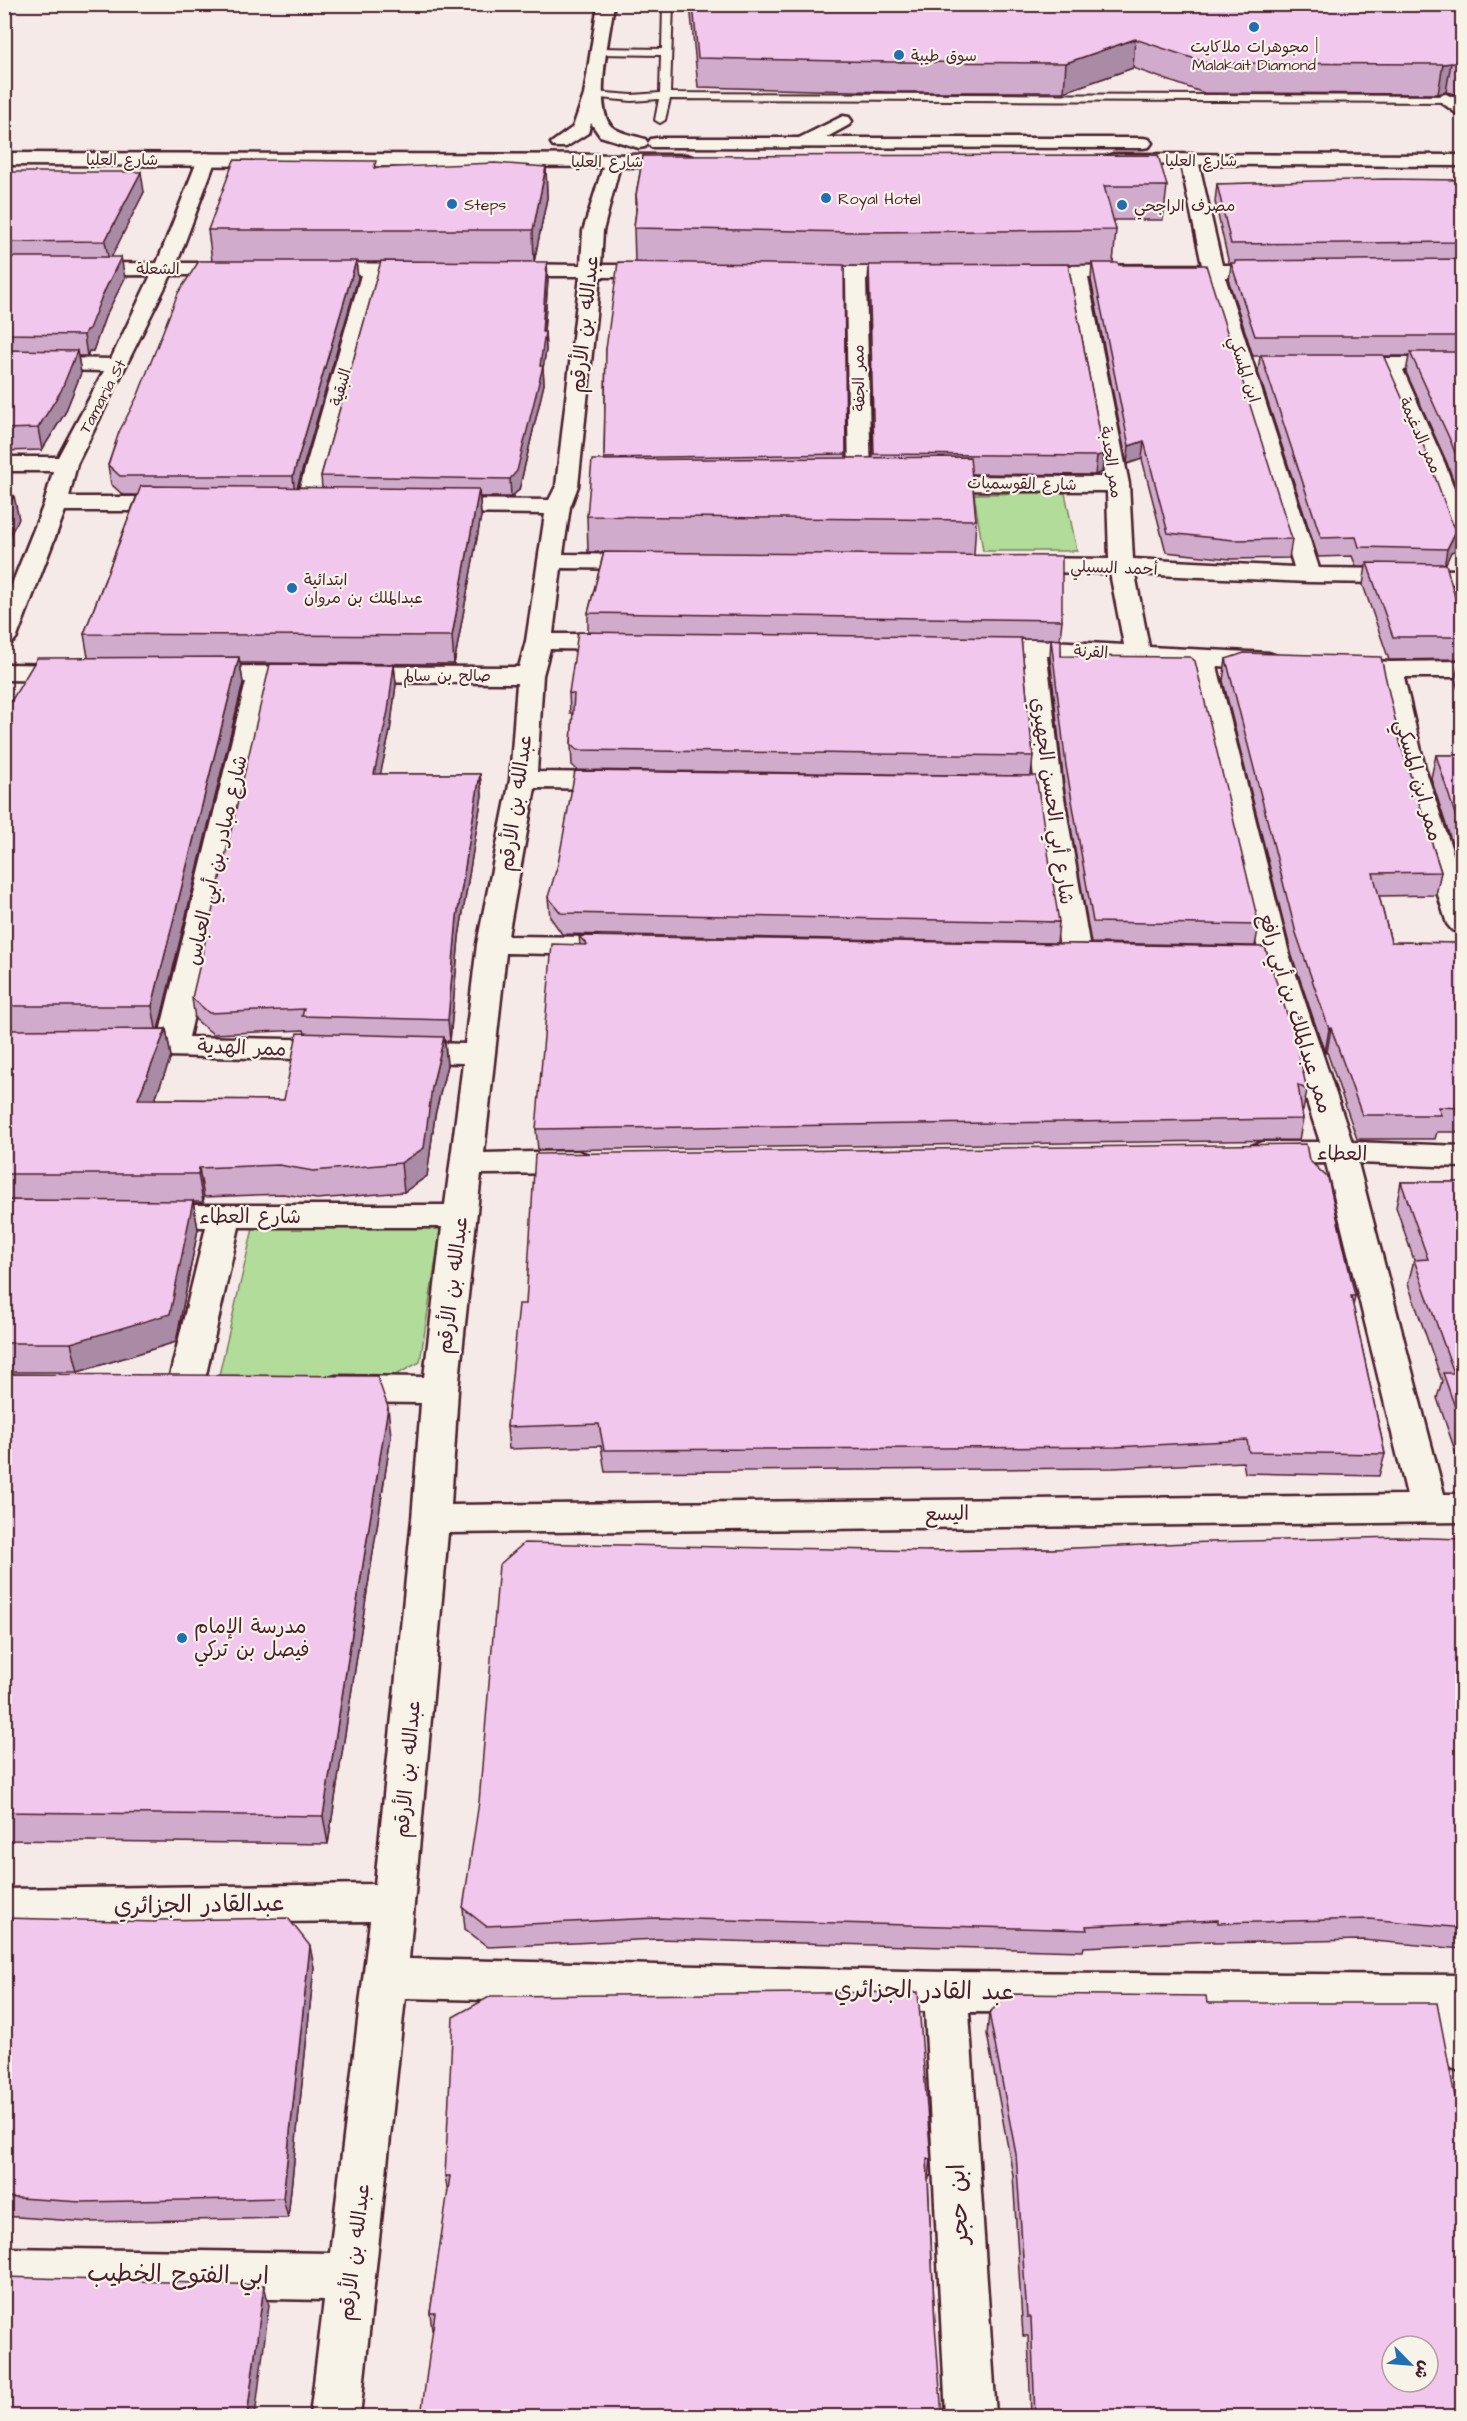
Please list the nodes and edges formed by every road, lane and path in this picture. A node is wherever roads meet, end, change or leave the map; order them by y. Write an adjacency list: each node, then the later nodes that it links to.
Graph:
1 (606, 4): 3 (street)
2 (668, 4): 4 (lane)
3 (598, 51): 4 (lane); 5 (street)
4 (666, 52): 6 (lane)
5 (593, 95): 6 (lane); 16 (street); 16 (street, شارع العليا)
6 (664, 96): 7 (lane); 10 (lane)
7 (843, 97): 8 (lane); 11 (lane)
8 (1454, 99): 9 (street)
9 (1462, 109)
10 (660, 120)
11 (843, 121): 14 (street)
12 (4, 142): 13 (street, شارع العليا)
13 (501, 143)
14 (803, 143): 15 (street, شارع العليا); 16 (street, شارع العليا)
15 (1462, 143)
16 (626, 152): 18 (street, شارع العليا); 19 (street, شارع العليا); 28 (street, عبدالله بن الأرقم)
17 (4, 159): 18 (street, شارع العليا)
18 (207, 159): 21 (street, Tamaria St)
19 (1189, 160): 20 (street, شارع العليا); 30 (street, ابن المسكي)
20 (1462, 162)
21 (165, 268): 22 (street, الشعلة); 24 (street, الشعلة); 43 (street, Tamaria St)
22 (258, 269)
23 (292, 269): 25 (street)
24 (4, 270)
25 (373, 270): 26 (street); 54 (street, النبقية)
26 (442, 270)
27 (488, 270): 28 (street)
28 (591, 270): 29 (street); 51 (street, عبدالله بن الأرقم)
29 (683, 271)
30 (1213, 271): 31 (street); 33 (street); 38 (street, ابن المسكي)
31 (1296, 271)
32 (1007, 272): 33 (street)
33 (1077, 272): 50 (street, ممر الحدبة)
34 (775, 273): 36 (street)
35 (937, 273): 36 (street)
36 (856, 274): 47 (street, ممر الجفة)
37 (4, 363): 43 (street)
38 (1244, 364): 39 (street); 62 (street, ابن المسكي)
39 (1266, 364)
40 (1322, 364): 41 (street)
41 (1389, 364): 42 (street); 56 (street, ممر الدغيمة)
42 (1462, 364)
43 (118, 365): 45 (street, Tamaria St)
44 (4, 464): 45 (street)
45 (66, 464): 52 (street, Tamaria St)
46 (837, 482): 47 (street)
47 (860, 482): 48 (street)
48 (884, 482)
49 (907, 482): 50 (street, شارع القوسميات)
50 (1118, 484): 61 (street, ممر الحدبة)
51 (572, 493): 55 (street); 58 (street, عبدالله بن الأرقم)
52 (56, 504): 53 (street); 63 (street, Tamaria St)
53 (199, 504)
54 (283, 504)
55 (419, 506)
56 (1462, 541)
57 (1462, 553): 64 (street)
58 (549, 561): 59 (street); 66 (street, عبدالله بن الأرقم)
59 (668, 562)
60 (1001, 565): 61 (street, أحمد البسيلي)
61 (1120, 566): 62 (street, أحمد البسيلي); 70 (street, ممر الحدبة)
62 (1309, 575): 64 (street, أحمد البسيلي)
63 (16, 581): 65 (street, Tamaria St)
64 (1458, 584)
65 (4, 637)
66 (540, 641): 67 (street); 78 (street, عبدالله بن الأرقم)
67 (645, 643)
68 (951, 647): 69 (street, القرنة)
69 (1033, 648): 70 (street, القرنة); 84 (street, شارع أبي الحسن الجهيري)
70 (1138, 654): 71 (street, القرنة)
71 (1202, 657): 73 (street, القرنة); 92 (street, ممر عبدالملك بن أبي رافع)
72 (1462, 669): 73 (street, القرنة)
73 (1390, 670): 79 (street, ممر ابن المسكي)
74 (4, 672): 75 (street)
75 (99, 673)
76 (170, 674): 77 (street, صالح بن سالم)
77 (260, 675): 78 (street, صالح بن سالم); 89 (street, شارع مبادر بن أبي العباس)
78 (530, 675): 81 (street, عبدالله بن الأرقم)
79 (1412, 768): 80 (street); 85 (street, ممر ابن المسكي)
80 (1442, 768)
81 (523, 780): 82 (street); 86 (street, عبدالله بن الأرقم)
82 (642, 781)
83 (964, 785): 84 (street)
84 (1048, 786): 88 (street, شارع أبي الحسن الجهيري)
85 (1462, 924)
86 (492, 944): 87 (street); 91 (street, عبدالله بن الأرقم)
87 (623, 946)
88 (1076, 954)
89 (172, 1045): 90 (street, ممر الهدية); 91 (street, ممر الهدية)
90 (100, 1046)
91 (479, 1054): 96 (street, عبدالله بن الأرقم)
92 (1339, 1152): 93 (street, العطاء); 94 (street, العطاء); 103 (street, ممر عبدالملك بن أبي رافع)
93 (1232, 1154)
94 (1462, 1156)
95 (609, 1162): 96 (street)
96 (466, 1164): 99 (street, عبدالله بن الأرقم)
97 (121, 1216): 98 (street, شارع العطاء)
98 (225, 1216): 99 (street, شارع العطاء); 100 (street)
99 (460, 1216): 102 (street, عبدالله بن الأرقم)
100 (220, 1388)
101 (301, 1389): 102 (street)
102 (440, 1390): 104 (street, عبدالله بن الأرقم)
103 (1446, 1507): 104 (street, اليسع)
104 (431, 1519): 105 (street, عبدالله بن الأرقم)
105 (394, 1902): 106 (street, عبدالقادر الجزائري); 107 (street, عبدالله بن الأرقم)
106 (4, 1907)
107 (385, 1978): 108 (street, عبد القادر الجزائري); 112 (street, عبدالله بن الأرقم)
108 (946, 1992): 109 (street, عبد القادر الجزائري); 114 (street, ابن حجر)
109 (1457, 1996): 110 (street)
110 (1462, 2052)
111 (4, 2271): 112 (street, ابي الفتوح الخطيب)
112 (352, 2277): 113 (street, عبدالله بن الأرقم)
113 (335, 2416)
114 (971, 2416)

